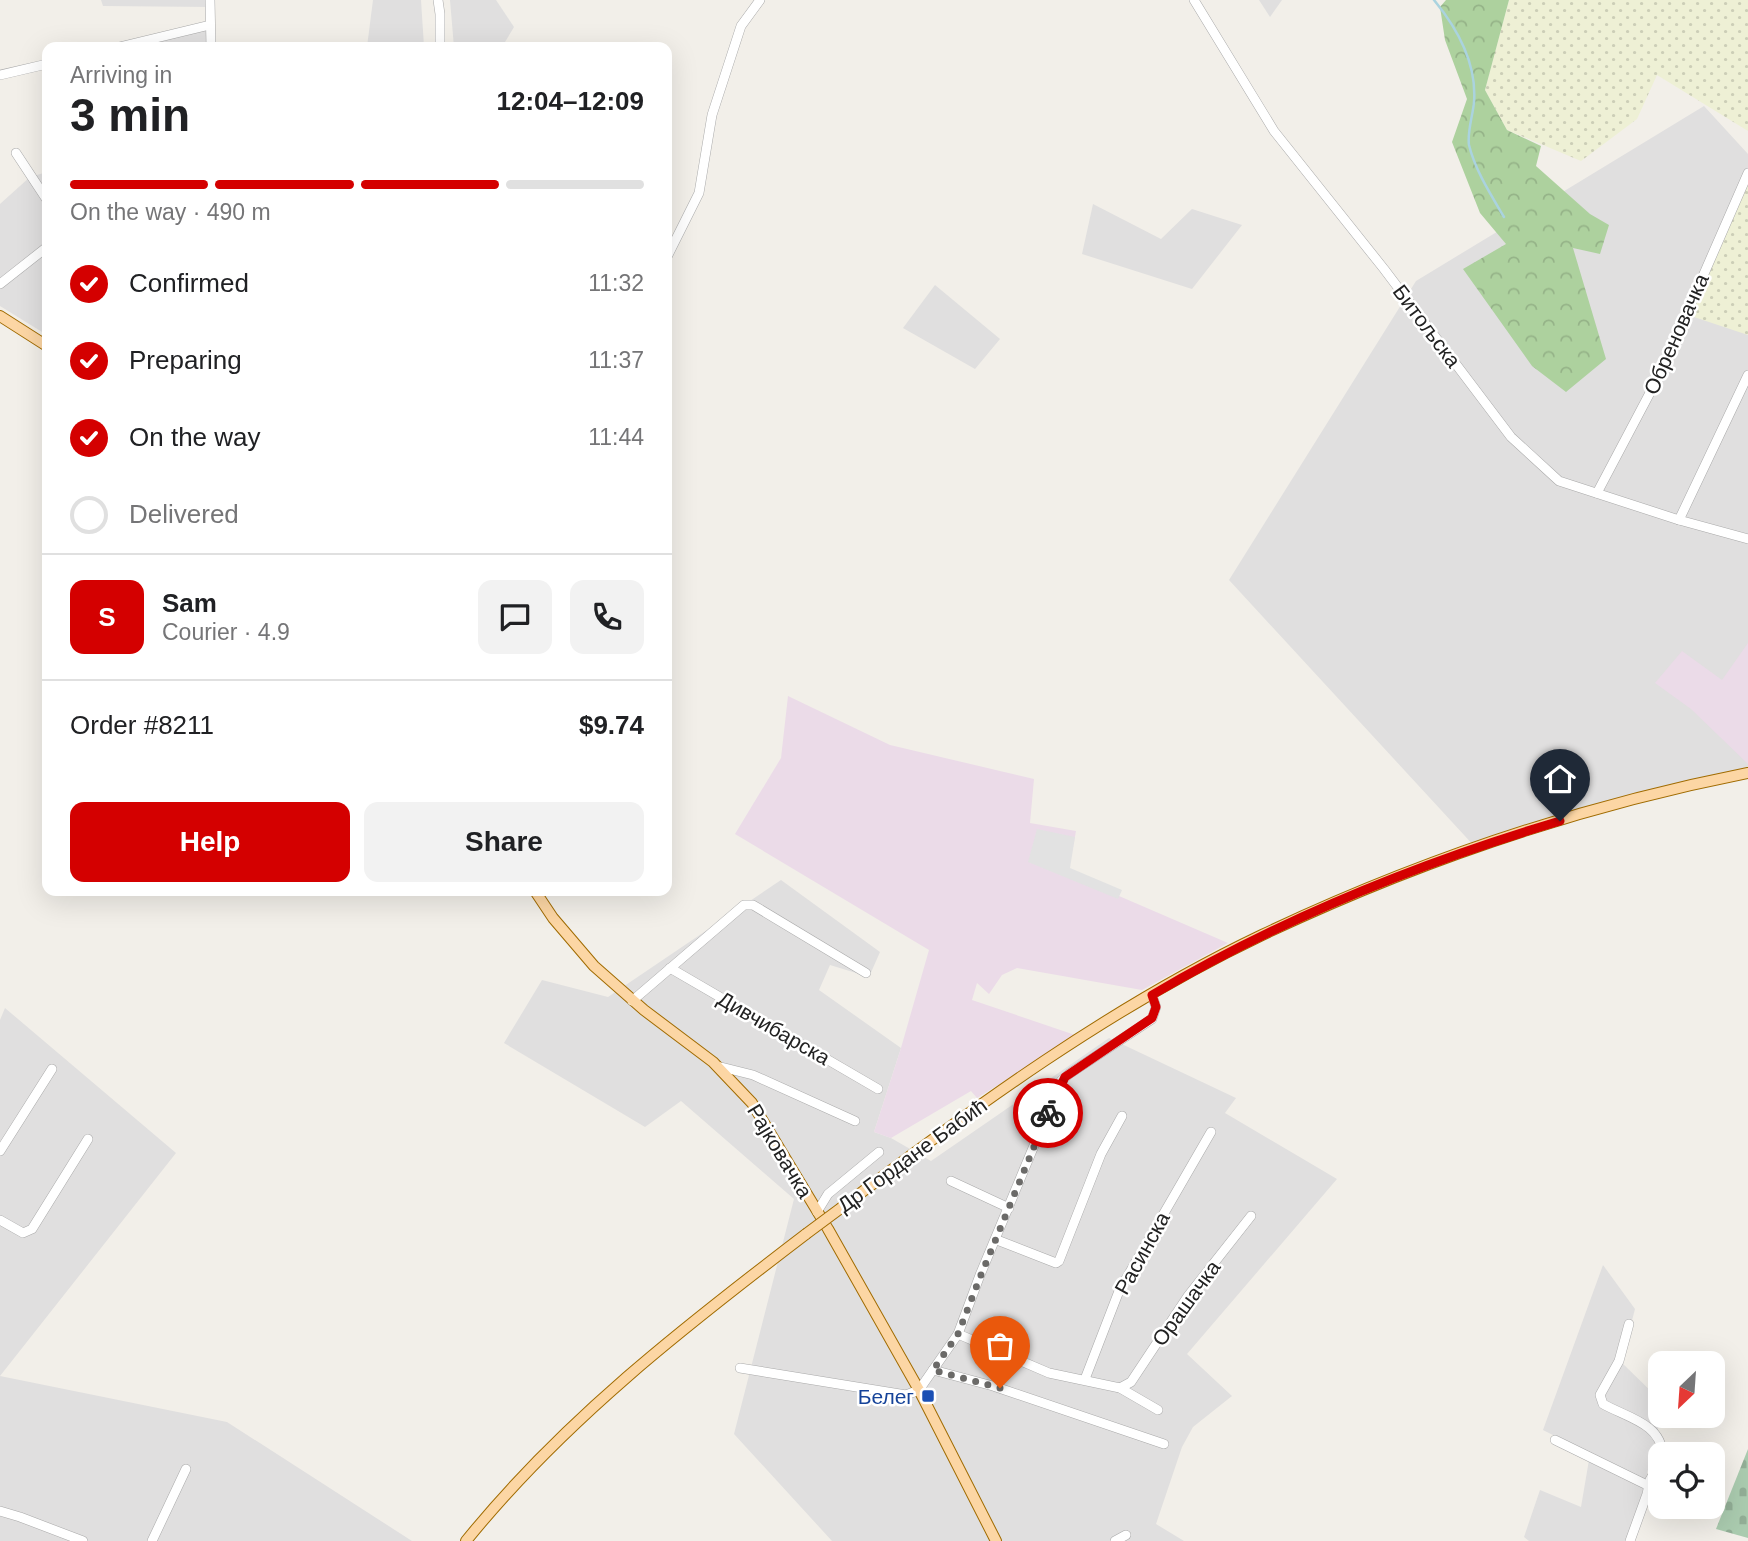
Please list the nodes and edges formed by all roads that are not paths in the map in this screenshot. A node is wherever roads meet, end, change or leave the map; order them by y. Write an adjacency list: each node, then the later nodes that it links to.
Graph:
1 (210, 0): 5 (street)
2 (438, 0): 8 (street)
3 (760, 0): 14 (street)
4 (1194, 0): 20 (street, Битољска)
5 (210, 25): 6 (street); 7 (street)
6 (139, 42)
7 (211, 42)
8 (440, 42)
9 (42, 65): 10 (street)
10 (0, 75)
11 (16, 153): 13 (street)
12 (1748, 173): 20 (street, Обреновачка)
13 (42, 192)
14 (672, 247)
15 (42, 251): 16 (street)
16 (0, 284)
17 (0, 316): 18 (main road)
18 (42, 343)
19 (1748, 375): 21 (street)
20 (1597, 493): 21 (street, Битољска)
21 (1679, 520): 22 (street, Битољска)
22 (1748, 539)
23 (1748, 773): 27 (main road, Др Гордане Бабић)
24 (538, 896): 28 (main road, Рајковачка)
25 (670, 968): 26 (street); 28 (street); 31 (street, Дивчибарска)
26 (866, 973)
27 (1152, 995): 39 (street); 62 (main road, Др Гордане Бабић, bridge)
28 (632, 1001): 29 (main road, Рајковачка)
29 (717, 1066): 33 (street); 40 (main road, Рајковачка)
30 (52, 1069): 36 (street)
31 (878, 1089)
32 (1122, 1116): 43 (street)
33 (855, 1121)
34 (1211, 1132): 48 (street, Расинска)
35 (88, 1139): 42 (street)
36 (0, 1150)
37 (878, 1152): 40 (street)
38 (951, 1181): 39 (street)
39 (1009, 1208): 43 (street)
40 (817, 1212): 50 (main road, Рајковачка)
41 (1251, 1216): 49 (street, Орашачка)
42 (0, 1220)
43 (997, 1240): 45 (street)
44 (1629, 1324): 53 (street)
45 (958, 1334): 47 (street); 48 (street)
46 (740, 1368): 50 (street)
47 (933, 1370): 50 (street); 54 (street)
48 (1085, 1379): 49 (street)
49 (1120, 1388): 51 (street)
50 (919, 1390): 63 (main road, Рајковачка)
51 (1158, 1410)
52 (1555, 1440): 56 (street)
53 (1660, 1442)
54 (1164, 1444)
55 (186, 1469): 61 (street)
56 (1648, 1486)
57 (1648, 1489): 65 (street)
58 (0, 1511): 60 (street)
59 (1126, 1535): 64 (street)
60 (83, 1541)
61 (152, 1541)
62 (466, 1541)
63 (996, 1541)
64 (1115, 1541)
65 (1630, 1541)

